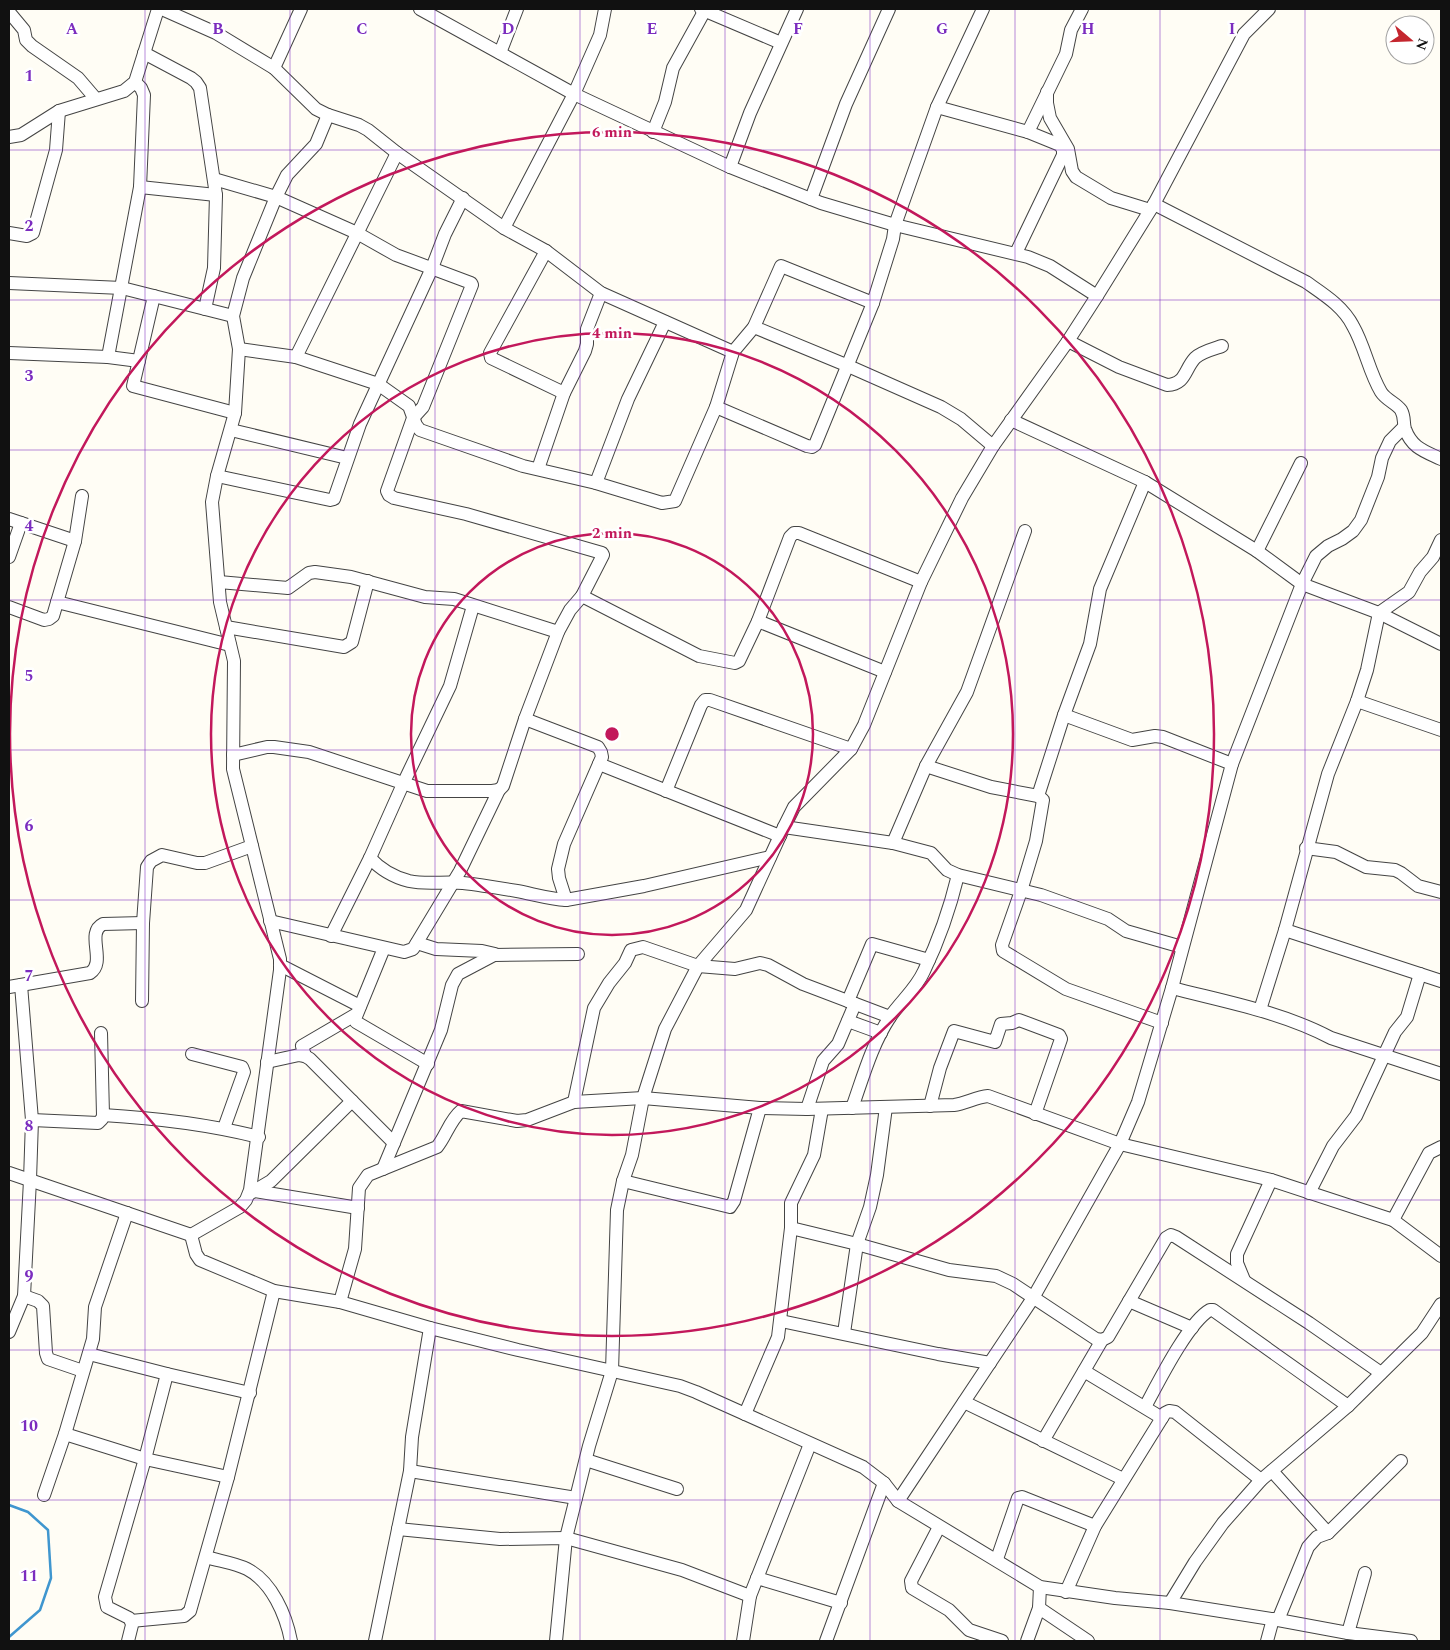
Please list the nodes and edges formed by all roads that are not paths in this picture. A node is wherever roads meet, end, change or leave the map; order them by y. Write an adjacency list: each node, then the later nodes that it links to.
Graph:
1 (158, 9): 15 (street)
2 (162, 9): 17 (street)
3 (301, 9): 17 (street)
4 (421, 9): 16 (street)
5 (517, 9): 16 (street)
6 (605, 9): 20 (street)
7 (797, 9): 14 (street)
8 (889, 9): 35 (street)
9 (983, 9): 22 (street)
10 (1082, 9): 19 (street)
11 (1269, 9): 36 (street)
12 (703, 10): 14 (street); 25 (street)
13 (9, 12): 21 (street)
14 (781, 43): 29 (street)
15 (144, 52): 18 (street); 30 (street)
16 (500, 53): 20 (street)
17 (274, 68): 24 (street)
18 (135, 82): 21 (street); 31 (street)
19 (1047, 92): 26 (street); 36 (street)
20 (574, 94): 25 (street); 38 (street)
21 (96, 99): 23 (street)
22 (937, 107): 26 (street); 37 (street)
23 (60, 111): 27 (street); 39 (street)
24 (328, 115): 28 (street); 33 (street)
25 (653, 132): 29 (street)
26 (1028, 132): 42 (street)
27 (9, 137)
28 (396, 153): 34 (street); 40 (street)
29 (730, 167): 35 (street)
30 (214, 179): 32 (street); 33 (street)
31 (140, 187): 32 (street); 45 (street)
32 (216, 195): 50 (street)
33 (276, 197): 40 (street); 51 (street)
34 (463, 198): 38 (street); 43 (street)
35 (811, 199): 37 (street)
36 (1152, 207): 48 (street); 69 (street)
37 (895, 225): 42 (street); 49 (street)
38 (504, 228): 41 (street)
39 (9, 233)
40 (357, 233): 43 (street); 60 (street)
41 (546, 251): 46 (street); 64 (street)
42 (1016, 253): 48 (street)
43 (432, 268): 63 (street); 66 (street)
44 (9, 283): 45 (street)
45 (122, 288): 47 (street); 59 (street)
46 (601, 293): 52 (street); 64 (street)
47 (154, 296): 50 (street); 61 (street)
48 (1097, 296): 54 (street)
49 (873, 304): 53 (street); 62 (street)
50 (205, 309): 51 (street)
51 (233, 316): 56 (street)
52 (665, 322): 57 (street); 77 (street)
53 (754, 327): 57 (street); 62 (street)
54 (1068, 341): 55 (street); 68 (street)
55 (1222, 346)
56 (239, 349): 60 (street); 67 (street)
57 (733, 352): 65 (street)
58 (9, 354): 59 (street)
59 (108, 357): 61 (street)
60 (296, 357): 63 (street)
61 (139, 361): 67 (street)
62 (846, 365): 65 (street); 71 (street)
63 (378, 384): 66 (street); 72 (street)
64 (564, 393): 75 (street)
65 (716, 407): 77 (street)
66 (411, 412): 75 (street); 91 (street)
67 (235, 413): 70 (street)
68 (1011, 420): 71 (street); 78 (street)
69 (1404, 427): 73 (street); 90 (street)
70 (230, 430): 72 (street); 76 (street)
71 (993, 446): 89 (street)
72 (347, 458): 76 (street)
73 (1441, 459)
74 (1301, 463): 85 (street)
75 (538, 469): 77 (street)
76 (217, 476): 88 (street)
77 (596, 482)
78 (1145, 482): 85 (street); 103 (street)
79 (82, 496): 84 (street)
80 (9, 519): 81 (street)
81 (21, 523): 84 (street); 86 (street)
82 (1025, 531): 110 (street)
83 (1441, 540): 95 (street)
84 (75, 541): 92 (street)
85 (1257, 551): 90 (street)
86 (9, 557)
87 (368, 581): 88 (street); 93 (street); 97 (street)
88 (219, 582): 97 (street)
89 (922, 582): 96 (street); 101 (street)
90 (1302, 584): 95 (street); 109 (street)
91 (582, 596): 96 (street); 98 (street)
92 (57, 602): 94 (street); 100 (street)
93 (473, 606): 98 (street); 111 (street)
94 (9, 607)
95 (1379, 612): 99 (street); 102 (street)
96 (758, 621): 101 (street)
97 (226, 627): 100 (street)
98 (558, 632): 104 (street)
99 (1441, 644)
100 (230, 645): 107 (street)
101 (885, 672): 106 (street)
102 (1357, 702): 105 (street); 118 (street)
103 (1064, 714): 109 (street); 114 (street)
104 (525, 719): 108 (street); 112 (street)
105 (1441, 730)
106 (851, 749): 113 (street); 115 (street)
107 (234, 755): 111 (street); 117 (street)
108 (599, 764): 113 (street); 125 (street)
109 (1232, 764): 131 (street)
110 (926, 766): 114 (street); 116 (street)
111 (403, 784): 112 (street); 120 (street)
112 (499, 790): 122 (street)
113 (666, 791): 115 (street)
114 (1038, 796): 123 (street)
115 (782, 832): 116 (street); 119 (street)
116 (893, 843): 121 (street)
117 (252, 846): 126 (street); 127 (street)
118 (1306, 848): 124 (street); 128 (street)
119 (770, 857): 125 (street); 137 (street)
120 (370, 858): 122 (street); 129 (street)
121 (958, 875): 123 (street); 135 (street)
122 (453, 882): 125 (street); 130 (street)
123 (1021, 891): 131 (street); 148 (street)
124 (1441, 892)
125 (566, 900)
126 (270, 921): 129 (street); 136 (street)
127 (143, 923): 140 (street); 142 (street)
128 (1285, 930): 138 (street); 145 (street)
129 (331, 936): 132 (street)
130 (417, 943): 132 (street); 134 (street)
131 (1182, 947): 141 (street)
132 (384, 948): 144 (street)
133 (578, 954): 134 (street)
134 (496, 955): 155 (street)
135 (929, 960): 143 (street); 146 (street)
136 (280, 965): 144 (street); 154 (street)
137 (698, 966): 143 (street); 157 (street); 159 (street)
138 (1420, 974): 139 (street); 153 (street)
139 (1441, 981)
140 (15, 986): 168 (street)
141 (1172, 988): 145 (street); 148 (street)
142 (142, 1001)
143 (852, 1002): 146 (street); 147 (street)
144 (358, 1010): 152 (street); 155 (street)
145 (1260, 1010): 153 (street)
146 (890, 1017): 150 (street)
147 (848, 1021): 150 (street); 165 (street)
148 (1162, 1023): 172 (street)
149 (101, 1033): 167 (street)
150 (881, 1033): 164 (street)
151 (192, 1054): 169 (street)
152 (305, 1056): 154 (street); 158 (street)
153 (1384, 1056): 156 (street); 180 (street)
154 (267, 1062): 170 (street)
155 (428, 1064): 171 (street)
156 (1441, 1074)
157 (643, 1098): 159 (street); 162 (street); 177 (street)
158 (352, 1101): 171 (street); 179 (street)
159 (574, 1102): 174 (street)
160 (930, 1106): 161 (street); 166 (street); 166 (street)
161 (886, 1107): 164 (street); 186 (street)
162 (760, 1108): 165 (street); 177 (street)
163 (822, 1108): 164 (street); 165 (street); 184 (street)
164 (852, 1108)
165 (807, 1109)
166 (1036, 1114): 172 (street)
167 (103, 1115): 168 (street); 169 (street)
168 (32, 1120): 176 (street)
169 (224, 1128): 170 (street)
170 (258, 1137): 179 (street)
171 (394, 1143): 174 (street)
172 (1120, 1144): 178 (street); 191 (street)
173 (1441, 1147): 183 (street)
174 (383, 1169): 181 (street)
175 (9, 1173): 176 (street)
176 (30, 1180): 182 (street); 190 (street)
177 (623, 1180): 203 (street)
178 (1271, 1180): 180 (street); 188 (street)
179 (252, 1193): 181 (street); 185 (street)
180 (1309, 1193): 183 (street)
181 (358, 1208): 193 (street)
182 (127, 1213): 185 (street); 201 (street)
183 (1393, 1220): 187 (street)
184 (790, 1228): 186 (street); 195 (street)
185 (191, 1235): 189 (street)
186 (857, 1244): 191 (street); 199 (street)
187 (1441, 1256)
188 (1244, 1280): 192 (street); 206 (street)
189 (274, 1291): 193 (street); 208 (street)
190 (24, 1296): 198 (street); 205 (street)
191 (1034, 1298): 200 (street); 202 (street)
192 (1129, 1301): 197 (street); 200 (street)
193 (340, 1302): 196 (street)
194 (1441, 1304): 206 (street)
195 (781, 1321): 199 (street); 212 (street)
196 (430, 1328): 203 (street); 220 (street)
197 (1192, 1328): 210 (street); 211 (street)
198 (9, 1332)
199 (844, 1334): 202 (street)
200 (1102, 1340): 204 (street)
201 (89, 1354): 205 (street); 207 (street)
202 (990, 1363): 209 (street)
203 (612, 1371): 212 (street); 218 (street)
204 (1084, 1371): 211 (street); 215 (street)
205 (83, 1372): 214 (street)
206 (1381, 1373): 210 (street)
207 (167, 1374): 208 (street); 217 (street)
208 (250, 1393): 222 (street)
209 (964, 1402): 215 (street); 229 (street)
210 (1348, 1406): 221 (street)
211 (1144, 1408): 213 (street)
212 (745, 1414): 216 (street)
213 (1162, 1418): 223 (street); 224 (street)
214 (64, 1434): 217 (street); 227 (street)
215 (1044, 1441): 223 (street)
216 (810, 1444): 225 (street); 238 (street)
217 (145, 1459): 222 (street); 246 (street)
218 (586, 1460): 226 (street); 228 (street)
219 (1401, 1461): 233 (street)
220 (410, 1471): 228 (street); 232 (street)
221 (1272, 1471): 224 (street); 233 (street)
222 (228, 1477): 235 (street)
223 (1123, 1479): 230 (street)
224 (1261, 1480): 243 (street)
225 (884, 1483): 229 (street); 242 (street)
226 (677, 1489)
227 (44, 1495)
228 (576, 1498): 234 (street)
229 (898, 1502): 231 (street)
230 (1095, 1526): 236 (street); 240 (street)
231 (939, 1527): 236 (street); 254 (street)
232 (398, 1529): 234 (street); 250 (street)
233 (1328, 1533): 245 (street)
234 (566, 1538): 241 (street); 251 (street)
235 (206, 1557): 246 (street); 249 (street)
236 (997, 1560): 239 (street)
237 (1364, 1573): 247 (street)
238 (757, 1578): 241 (street); 242 (street)
239 (1040, 1587): 240 (street); 244 (street)
240 (1066, 1592): 243 (street)
241 (750, 1596): 252 (street)
242 (841, 1603): 253 (street)
243 (1170, 1603): 245 (street)
244 (1039, 1608): 255 (street); 256 (street)
245 (1276, 1619): 247 (street); 257 (street)
246 (131, 1621): 248 (street)
247 (1348, 1633): 258 (street)
248 (128, 1641)
249 (291, 1641)
250 (375, 1641)
251 (556, 1641)
252 (742, 1641)
253 (826, 1641)
254 (1002, 1641)
255 (1027, 1641)
256 (1088, 1641)
257 (1267, 1641)
258 (1411, 1641)

